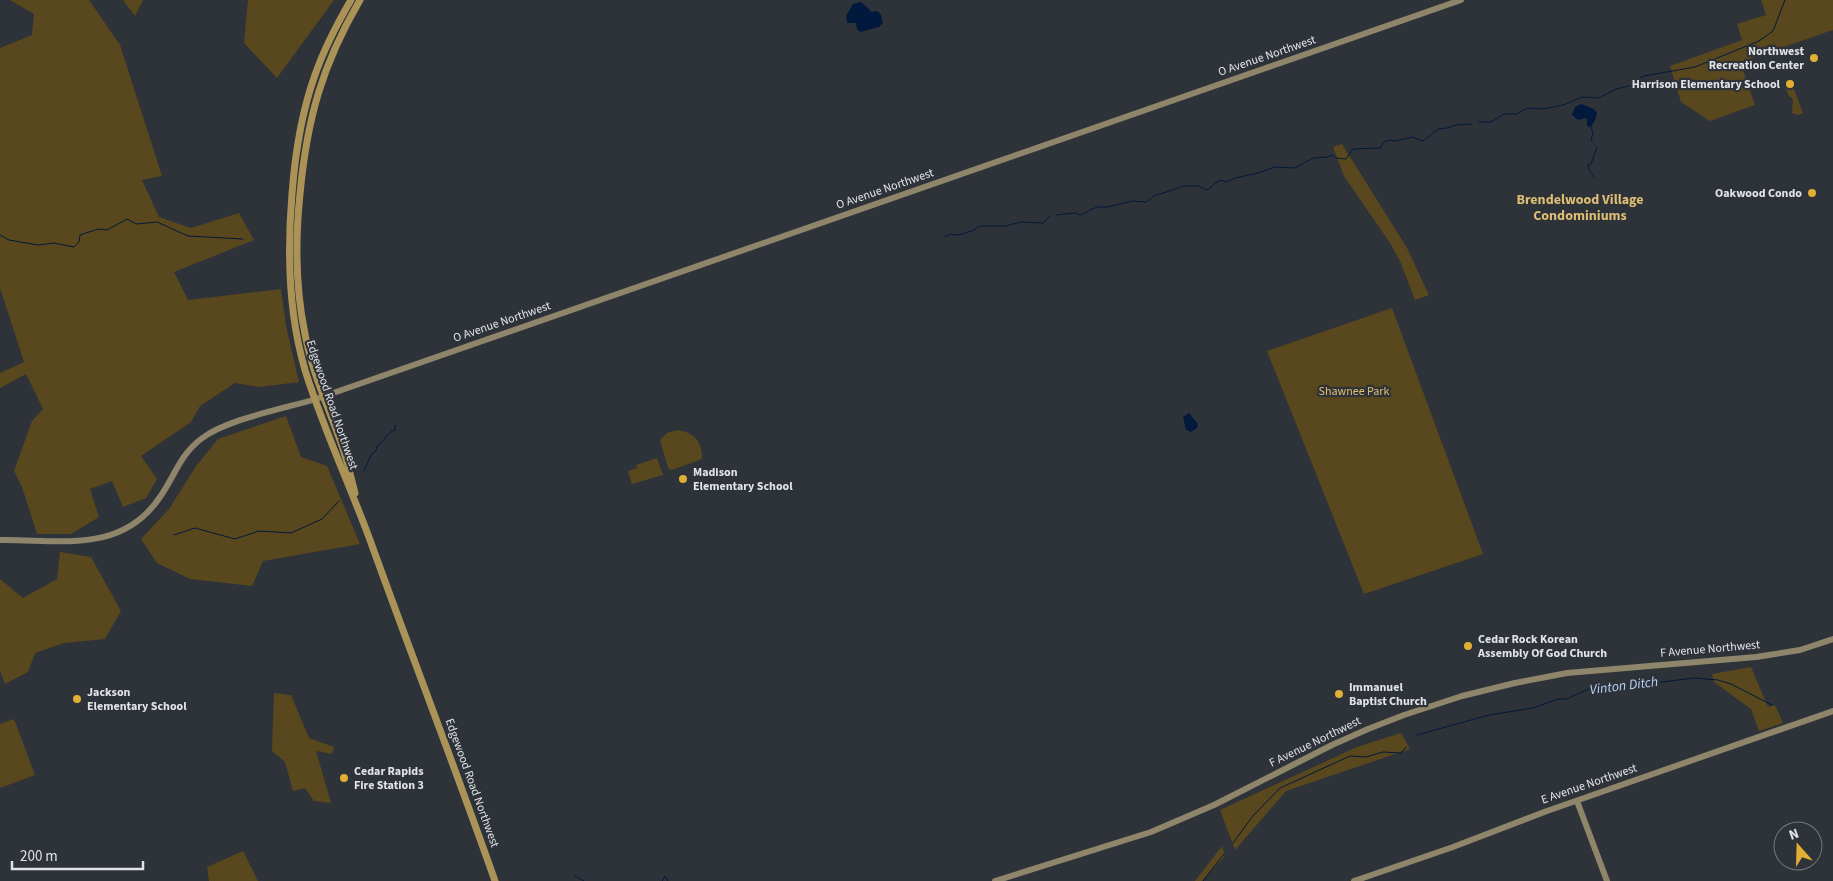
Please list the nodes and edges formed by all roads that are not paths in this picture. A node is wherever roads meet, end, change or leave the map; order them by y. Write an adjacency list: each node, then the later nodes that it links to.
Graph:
1 (351, 0): 4 (main road, Edgewood Road Northwest)
2 (360, 0): 4 (main road, Edgewood Road Northwest)
3 (1461, 0): 4 (street, O Avenue Northwest)
4 (319, 397): 5 (street, O Avenue Northwest); 9 (main road, Edgewood Road Northwest)
5 (0, 540)
6 (1833, 639): 10 (street, F Avenue Northwest)
7 (1833, 712): 8 (street, E Avenue Northwest)
8 (1577, 801): 11 (street, E Avenue Northwest); 12 (street)
9 (496, 881)
10 (995, 881)
11 (1354, 881)
12 (1607, 881)

